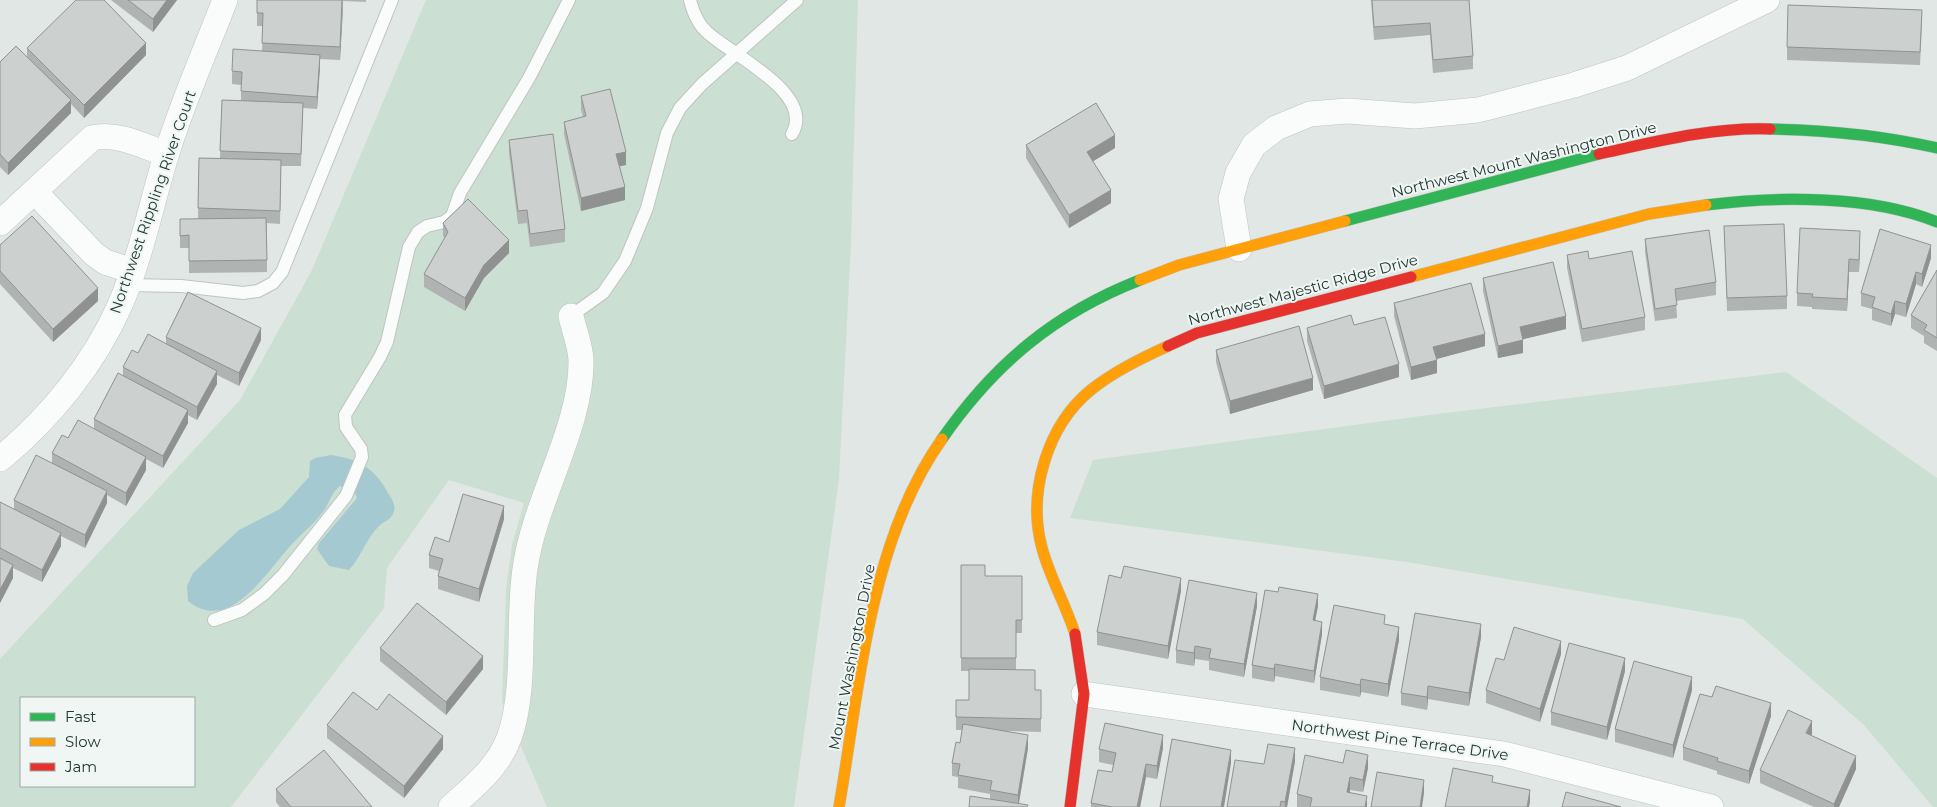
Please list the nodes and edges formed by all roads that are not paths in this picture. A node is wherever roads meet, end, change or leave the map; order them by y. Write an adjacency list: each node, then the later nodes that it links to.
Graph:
1 (225, 0): 10 (street, Northwest Rippling River Court)
2 (392, 0): 15 (lane)
3 (570, 0): 19 (lane)
4 (690, 0): 7 (lane)
5 (798, 0): 7 (lane)
6 (1767, 0): 14 (street)
7 (736, 53): 8 (lane); 17 (lane)
8 (792, 134)
9 (1937, 148): 14 (main road, Northwest Mount Washington Drive)
10 (166, 154): 11 (street); 15 (street, Northwest Rippling River Court)
11 (35, 192): 13 (street); 15 (street)
12 (1937, 222): 20 (main road, Northwest Majestic Ridge Drive)
13 (0, 223)
14 (1239, 249): 16 (main road, Northwest Mount Washington Drive)
15 (130, 278): 18 (street, Northwest Rippling River Court)
16 (1126, 284): 22 (main road, Mount Washington Drive)
17 (571, 316): 21 (street)
18 (0, 459)
19 (214, 620)
20 (1084, 694): 23 (main road, Northwest Majestic Ridge Drive); 24 (street, Northwest Pine Terrace Drive)
21 (450, 807)
22 (839, 807)
23 (1070, 807)
24 (1712, 807)

